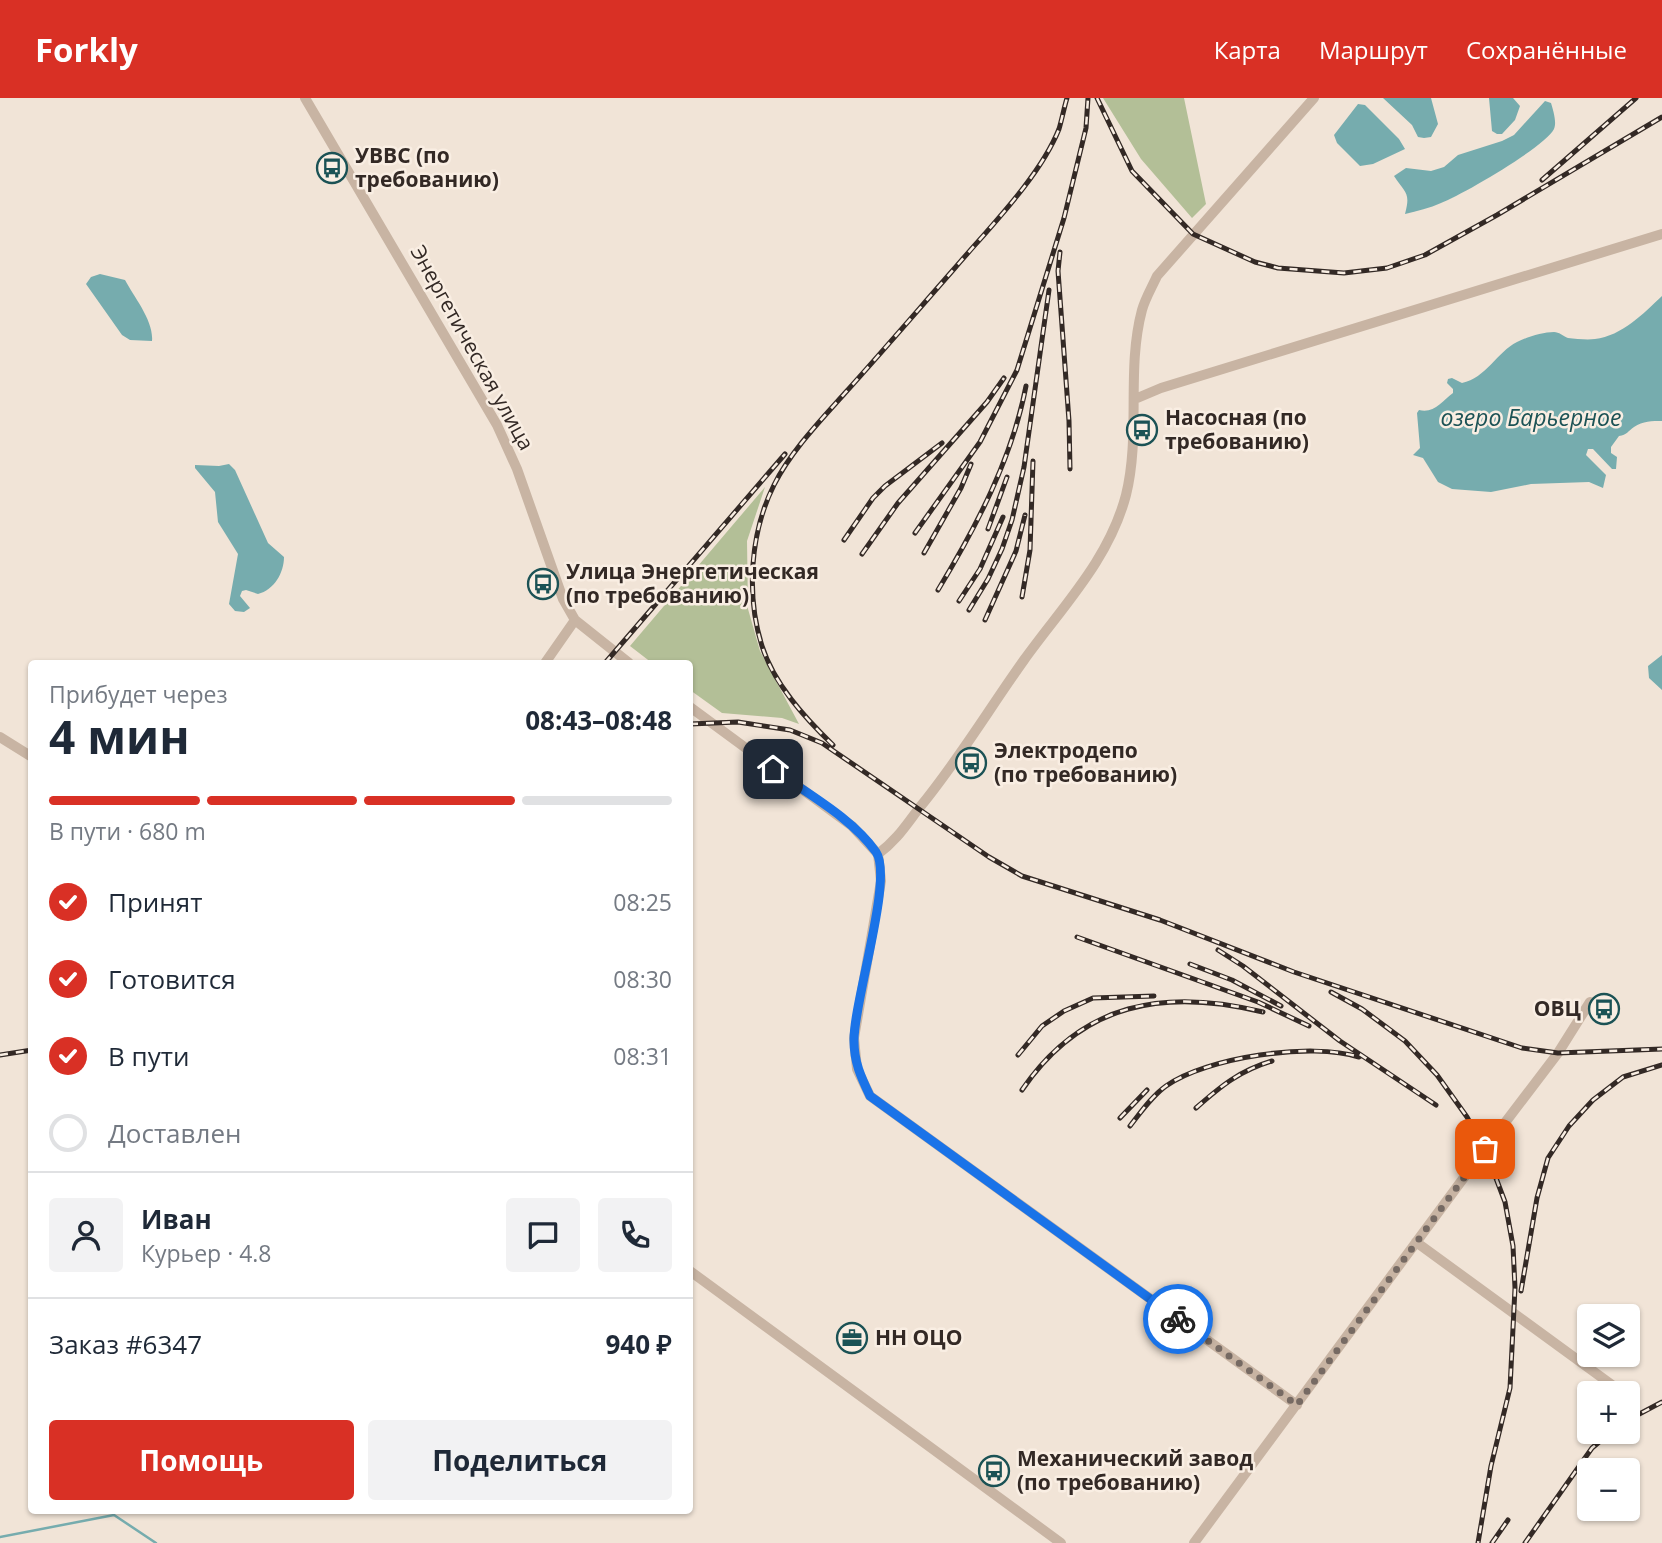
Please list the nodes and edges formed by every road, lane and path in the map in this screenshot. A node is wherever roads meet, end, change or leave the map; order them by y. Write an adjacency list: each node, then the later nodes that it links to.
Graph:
1 (305, 98): 5 (street, Энергетическая улица)
2 (1314, 98): 4 (street)
3 (1662, 234): 4 (street)
4 (1135, 399): 11 (street)
5 (575, 620): 6 (street); 7 (street)
6 (547, 660)
7 (625, 660)
8 (693, 708): 11 (street)
9 (0, 737): 10 (street)
10 (28, 754)
11 (878, 855): 16 (street)
12 (1590, 1002): 13 (street)
13 (1416, 1242): 15 (street); 16 (street)
14 (693, 1273): 17 (street)
15 (1608, 1381)
16 (1297, 1405): 18 (street)
17 (1061, 1543)
18 (1194, 1543)

